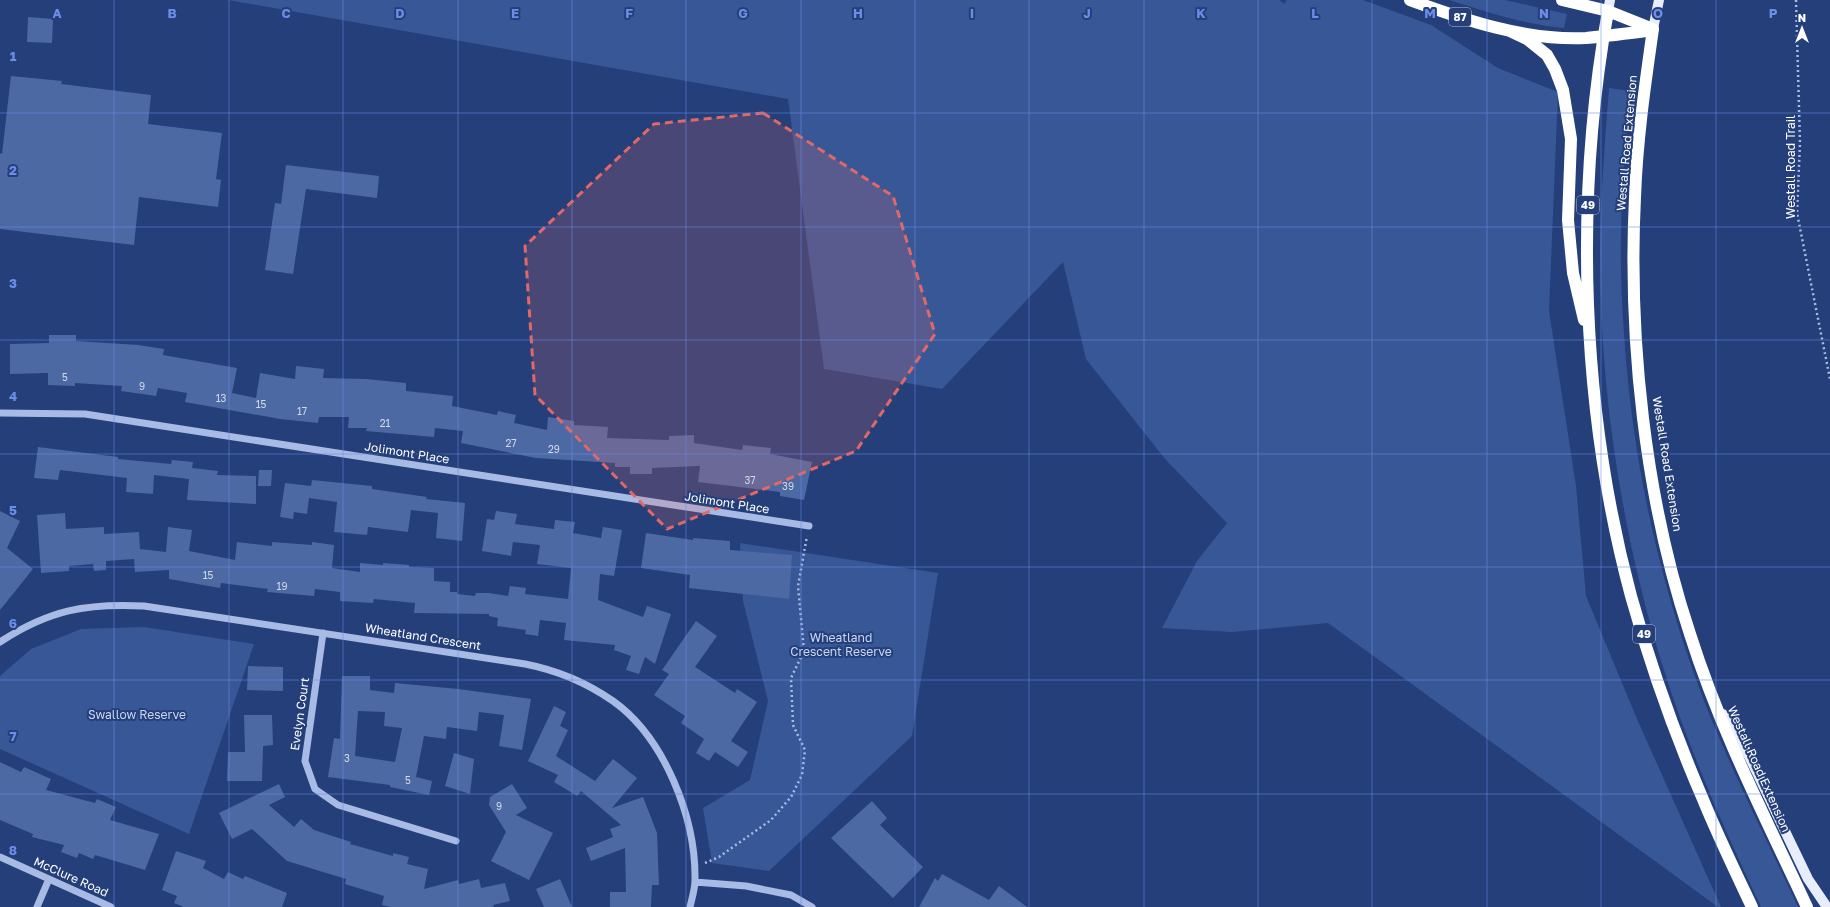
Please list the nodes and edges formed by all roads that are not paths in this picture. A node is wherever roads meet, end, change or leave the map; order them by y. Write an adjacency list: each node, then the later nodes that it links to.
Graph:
1 (1410, 0): 6 (highway, 87)
2 (1562, 0): 4 (highway)
3 (1659, 0): 5 (main road, Westall Road Extension)
4 (1609, 6): 5 (highway); 7 (highway, 49)
5 (1653, 30): 7 (highway, 87); 13 (highway, Westall Road Extension)
6 (1510, 31): 7 (highway, 87); 8 (highway)
7 (1604, 36): 8 (highway, 49)
8 (1591, 346): 22 (highway, 49)
9 (0, 413): 10 (street, Jolimont Place)
10 (809, 526)
11 (323, 633): 12 (street, Wheatland Crescent); 14 (street, Evelyn Court); 17 (street, Wheatland Crescent)
12 (0, 642)
13 (1712, 697): 23 (highway, Westall Road Extension); 24 (main road)
14 (456, 842)
15 (0, 857): 16 (street, McClure Road)
16 (49, 879): 18 (street); 19 (street, McClure Road)
17 (695, 882): 20 (street, Wheatland Crescent); 21 (street)
18 (37, 907)
19 (111, 907)
20 (690, 907)
21 (812, 907)
22 (1752, 907)
23 (1807, 907)
24 (1827, 907)

